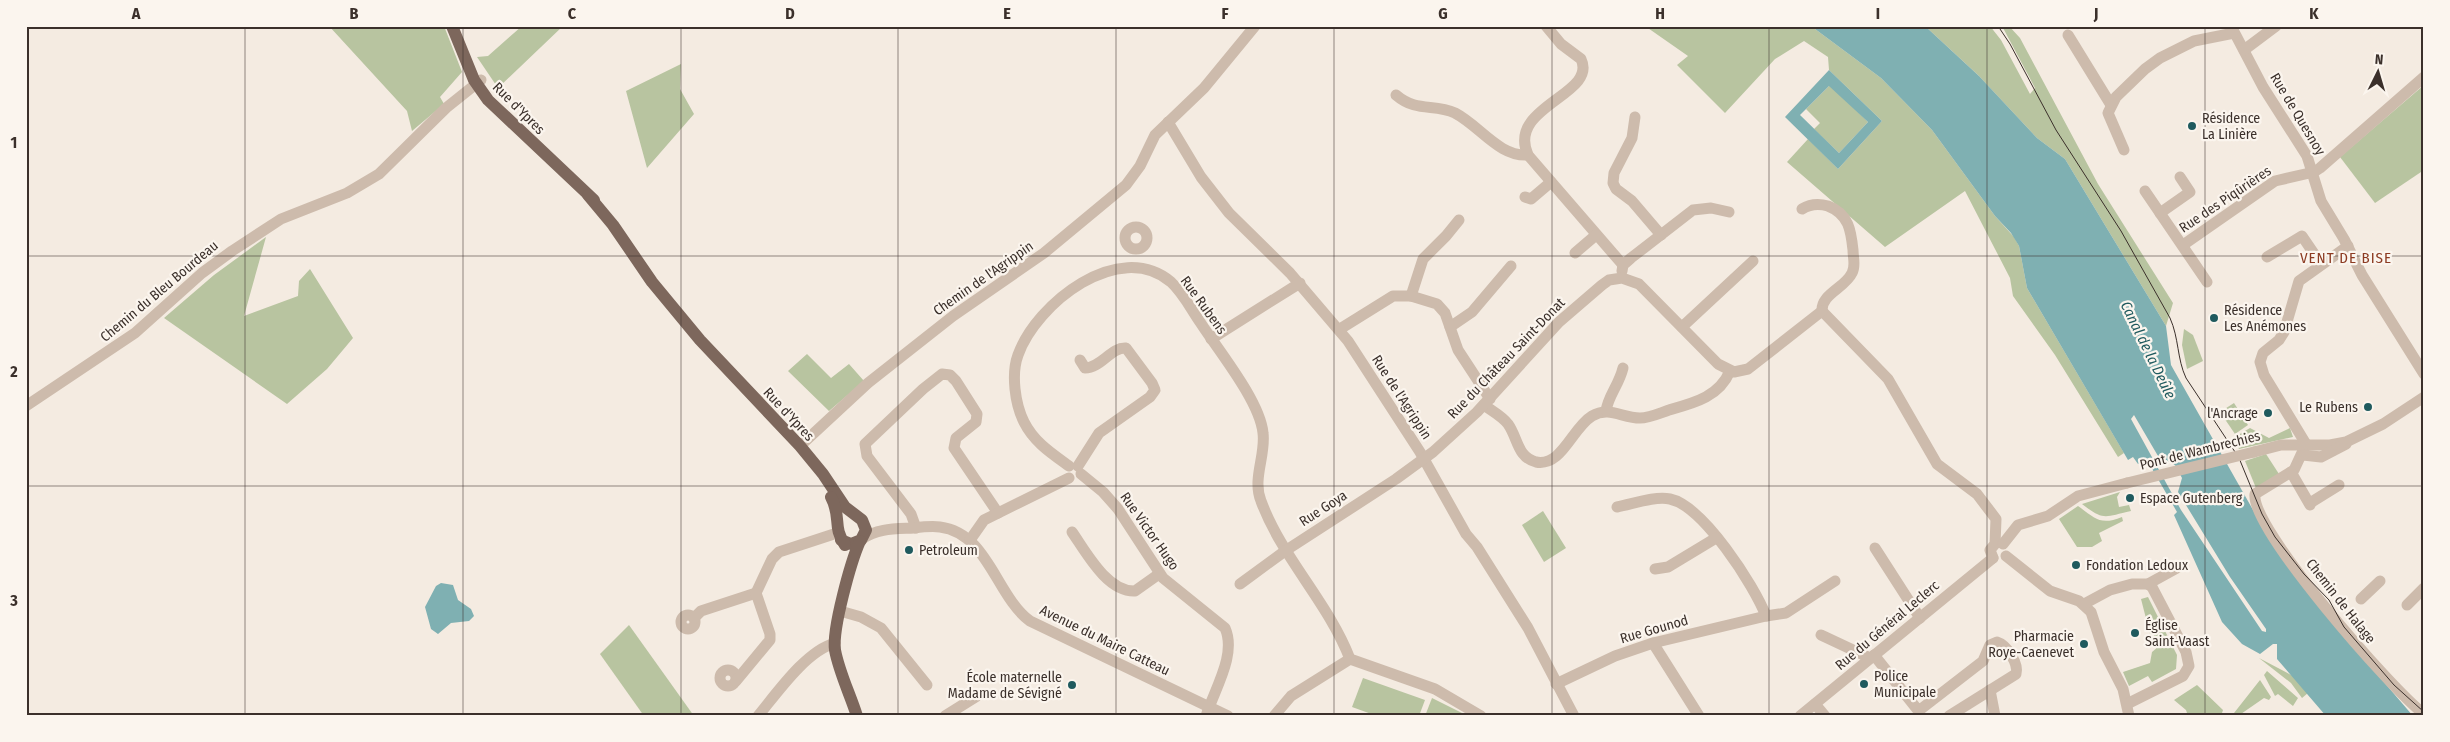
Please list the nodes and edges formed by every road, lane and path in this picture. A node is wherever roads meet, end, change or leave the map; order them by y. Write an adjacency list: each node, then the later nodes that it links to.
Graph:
1 (452, 26): 9 (main road, Rue d'Ypres)
2 (1255, 26): 13 (street, Chemin de l'Agrippin)
3 (1546, 26): 15 (street)
4 (2276, 26): 7 (street)
5 (2233, 30): 7 (street, Rue de Quesnoy); 11 (street)
6 (2068, 35): 11 (street)
7 (2244, 50): 16 (street, Rue de Quesnoy)
8 (2424, 77): 16 (street)
9 (479, 82): 52 (street, Chemin du Bleu Bourdeau); 54 (main road, Rue d'Ypres)
10 (1396, 95): 15 (street)
11 (2110, 105): 14 (street)
12 (1635, 117): 25 (street)
13 (1168, 122): 39 (street, Rue de l'Agrippin); 54 (street, Chemin de l'Agrippin)
14 (2124, 150)
15 (1528, 155): 18 (street)
16 (2314, 172): 27 (street, Rue des Piqûrières); 28 (street, Rue de Quesnoy)
17 (2180, 177): 23 (street, Rue des Piqûrières)
18 (1551, 182): 20 (street); 26 (street)
19 (2145, 191): 23 (street, Rue des Piqûrières)
20 (1525, 197)
21 (1802, 209): 41 (street)
22 (1729, 212): 25 (street)
23 (2160, 213): 27 (street, Rue des Piqûrières)
24 (1459, 220): 40 (street)
25 (1661, 234): 34 (street)
26 (1596, 235): 30 (street); 34 (street)
27 (2183, 245): 38 (street, Rue des Piqûrières)
28 (2348, 246): 33 (street); 49 (street, Rue de Quesnoy)
29 (1135, 250): 36 (street)
30 (1575, 253)
31 (2267, 257): 33 (street)
32 (1753, 262): 43 (street)
33 (2321, 264): 55 (street)
34 (1623, 265): 37 (street)
35 (1511, 266): 42 (street)
36 (1134, 267): 45 (street, Rue Rubens); 58 (street, Rue Rubens)
37 (1622, 278): 43 (street); 51 (street, Rue du Château Saint-Donat)
38 (2207, 282)
39 (1300, 283): 44 (street, Rue de l'Agrippin); 45 (street)
40 (1411, 296): 42 (street); 44 (street)
41 (1822, 312): 48 (street); 64 (street)
42 (1450, 327): 51 (street)
43 (1682, 327): 48 (street)
44 (1340, 330): 56 (street, Rue de l'Agrippin)
45 (1211, 339): 75 (street, Rue Rubens)
46 (1080, 360): 58 (street)
47 (1623, 368): 53 (street)
48 (1730, 371): 53 (street)
49 (2424, 374)
50 (2424, 397): 55 (street, Pont de Wambrechies)
51 (1487, 402): 53 (street); 56 (street, Rue du Château Saint-Donat)
52 (26, 406)
53 (1606, 412)
54 (800, 446): 57 (main road, Rue d'Ypres)
55 (2304, 450): 59 (street); 65 (street, Pont de Wambrechies, bridge)
56 (1424, 459): 75 (street, Rue Goya); 99 (street, Rue de l'Agrippin)
57 (812, 461): 63 (main road, Rue d'Ypres); 68 (main road, Rue d'Ypres)
58 (1074, 471): 62 (street); 78 (street, Rue Victor Hugo)
59 (2291, 472): 60 (street); 107 (street, Chemin de Halage)
60 (2339, 485)
61 (1617, 507): 70 (street)
62 (998, 513): 66 (street); 72 (street)
63 (860, 519): 67 (street, Avenue du Maire Catteau); 68 (main road); 71 (main road)
64 (1996, 519): 65 (street); 74 (street)
65 (2024, 523): 74 (street)
66 (916, 528): 67 (street, Avenue du Maire Catteau); 72 (street, Avenue du Maire Catteau)
67 (887, 529): 71 (street, Avenue du Maire Catteau)
68 (839, 532): 71 (main road); 81 (main road, Rue d'Ypres); 85 (street)
69 (1072, 532): 78 (street)
70 (1716, 538): 77 (street); 90 (street)
71 (861, 540): 81 (main road, Rue d'Ypres)
72 (970, 540): 105 (street, Avenue du Maire Catteau)
73 (1874, 548): 92 (street)
74 (2001, 548): 87 (street); 92 (street, Rue du Général Leclerc)
75 (1286, 551): 82 (street, Rue Goya); 97 (street, Rue Rubens)
76 (2177, 568): 83 (street)
77 (1656, 569)
78 (1159, 574): 105 (street, Rue Victor Hugo)
79 (2380, 580): 86 (street)
80 (1835, 581): 90 (street, Rue Gounod)
81 (847, 583): 89 (main road, Rue d'Ypres)
82 (1240, 584)
83 (2150, 585): 87 (street); 104 (street)
84 (2424, 588): 88 (street)
85 (756, 593): 91 (street); 98 (street)
86 (2361, 599)
87 (2084, 604): 104 (street)
88 (2406, 606)
89 (840, 611): 94 (main road, Rue d'Ypres); 100 (street)
90 (1766, 616): 95 (street, Rue Gounod)
91 (694, 618)
92 (1920, 618): 96 (street, Rue du Général Leclerc)
93 (1821, 636): 96 (street)
94 (835, 643): 108 (street); 109 (main road, Rue d'Ypres)
95 (1653, 643): 99 (street, Rue Gounod); 114 (street)
96 (1872, 657): 101 (street); 103 (street, Rue du Général Leclerc)
97 (1350, 659): 112 (street); 113 (street)
98 (736, 681)
99 (1556, 684): 106 (street, Rue de l'Agrippin)
100 (927, 685)
101 (1990, 690): 117 (street); 118 (street)
102 (977, 696): 110 (street)
103 (1815, 704): 115 (street, Rue du Général Leclerc); 116 (street)
104 (2128, 710)
105 (1208, 711): 111 (street, Avenue du Maire Catteau)
106 (1570, 714)
107 (2424, 714)
108 (758, 716)
109 (857, 716)
110 (944, 716)
111 (1228, 716)
112 (1274, 716)
113 (1481, 716)
114 (1699, 716)
115 (1800, 716)
116 (1825, 716)
117 (1949, 716)
118 (1995, 716)

